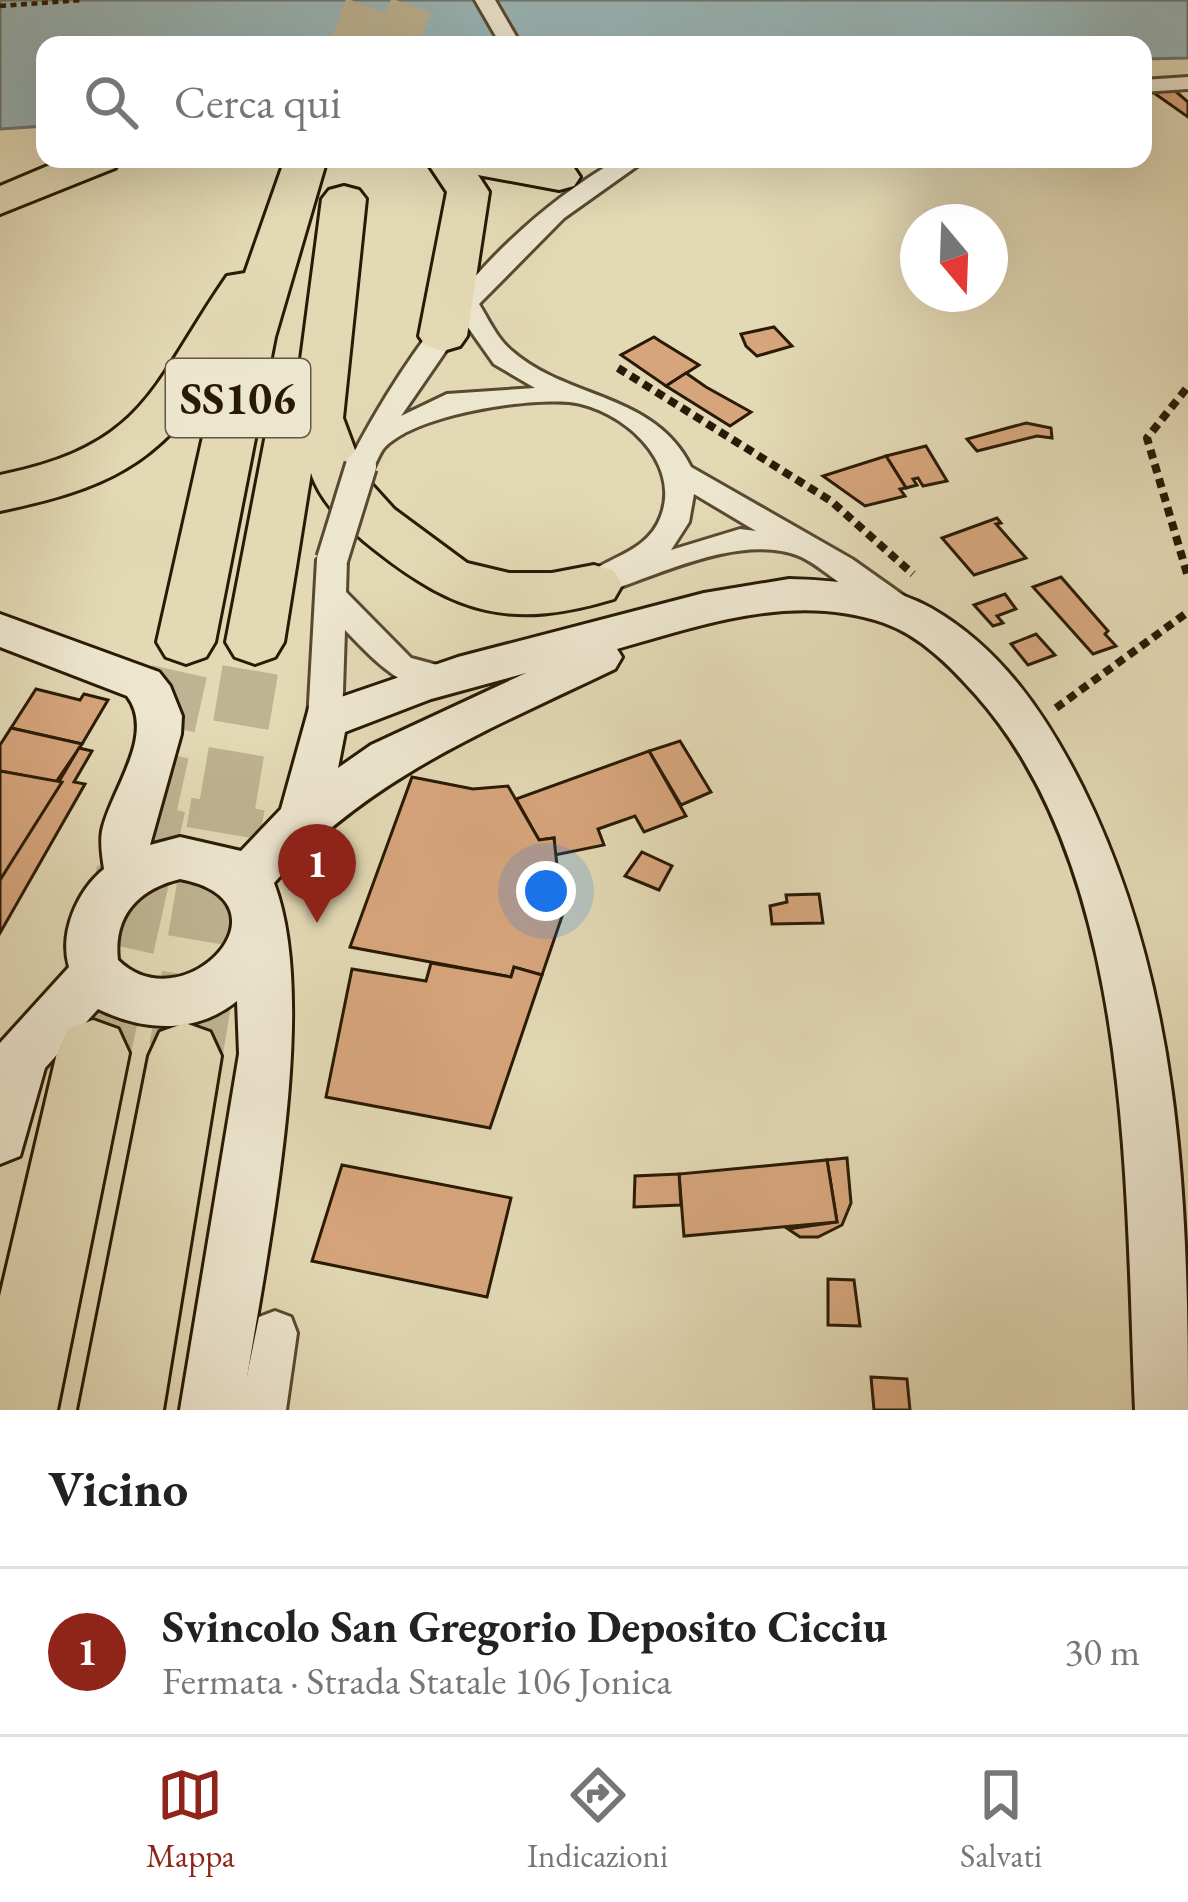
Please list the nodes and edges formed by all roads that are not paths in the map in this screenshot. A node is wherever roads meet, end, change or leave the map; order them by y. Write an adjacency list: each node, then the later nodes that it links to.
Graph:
1 (485, 0): 2 (street)
2 (507, 36)
3 (1188, 82): 4 (street)
4 (1152, 85)
5 (79, 168): 12 (highway)
6 (302, 168): 13 (highway, SS106)
7 (452, 168): 14 (highway)
8 (515, 168): 10 (highway)
9 (592, 168): 10 (street)
10 (558, 175): 14 (street)
11 (350, 179): 21 (highway); 26 (highway, SS106)
12 (0, 201)
13 (285, 207): 18 (highway); 25 (highway, SS106)
14 (454, 321): 15 (street); 16 (street)
15 (592, 401): 16 (street); 17 (street)
16 (366, 455): 20 (street, bridge)
17 (678, 472): 19 (street); 21 (street)
18 (0, 493)
19 (841, 567): 21 (street); 23 (street)
20 (330, 576): 27 (street); 28 (street)
21 (594, 585)
22 (684, 616): 23 (street); 27 (street); 29 (street)
23 (912, 617): 42 (street)
24 (0, 630): 31 (street)
25 (186, 642)
26 (255, 642)
27 (445, 679): 28 (street)
28 (325, 721): 29 (street); 30 (street)
29 (387, 758): 30 (street)
30 (303, 818): 32 (street)
31 (129, 877): 32 (street); 33 (street)
32 (253, 907): 33 (street); 40 (street)
33 (97, 974): 36 (street)
34 (93, 1053): 38 (highway)
35 (185, 1056): 39 (highway)
36 (0, 1137)
37 (274, 1333): 41 (street)
38 (15, 1410)
39 (121, 1410)
40 (211, 1410)
41 (262, 1410)
42 (1166, 1410)

